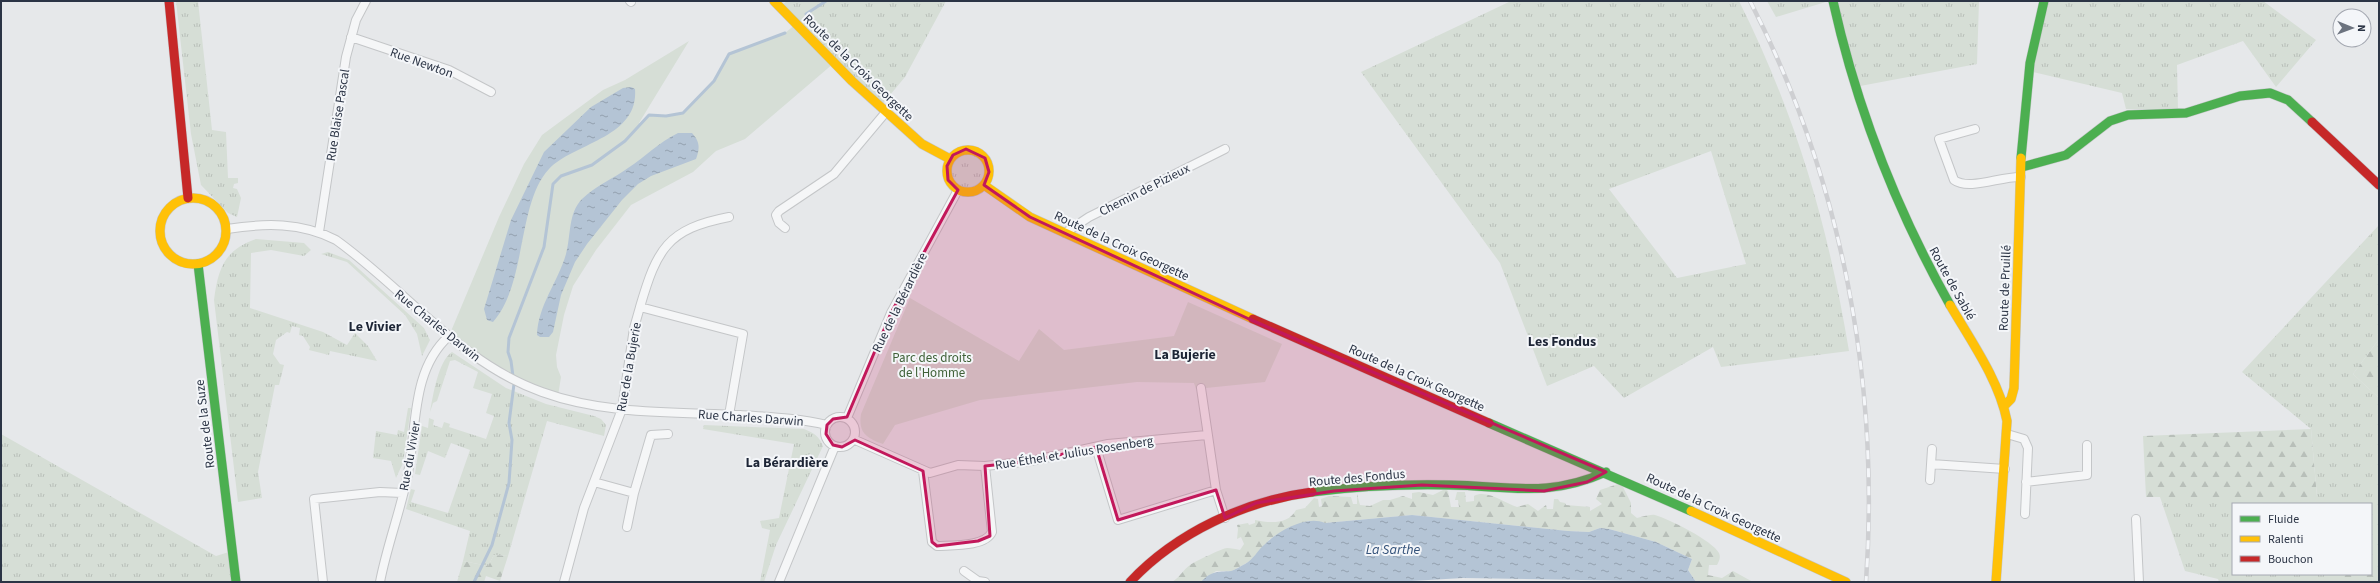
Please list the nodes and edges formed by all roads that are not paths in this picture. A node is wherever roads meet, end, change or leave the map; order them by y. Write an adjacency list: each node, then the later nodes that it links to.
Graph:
1 (169, 1): 16 (street)
2 (366, 1): 6 (street, Rue Blaise Pascal)
3 (774, 1): 8 (street, Route de la Croix Georgette)
4 (1833, 1): 26 (street, Route de Sablé)
5 (2044, 1): 12 (street, Route de Pruillé)
6 (351, 37): 7 (street, Rue Newton); 20 (street, Rue Blaise Pascal)
7 (491, 92)
8 (886, 112): 11 (street, Route de la Croix Georgette); 18 (street)
9 (1975, 129): 12 (street)
10 (1225, 149): 21 (street, Chemin de Pizieux)
11 (950, 159): 13 (street); 15 (street)
12 (2021, 172): 14 (street); 26 (street, Route de Pruillé)
13 (984, 185): 15 (street); 21 (street, Route de la Croix Georgette)
14 (2379, 185)
15 (958, 190): 29 (street, Rue de la Bérardière)
16 (188, 198): 19 (street); 22 (street)
17 (729, 217): 23 (street)
18 (786, 228)
19 (227, 229): 20 (street, Rue Charles Darwin); 22 (street)
20 (319, 232): 24 (street, Rue Charles Darwin)
21 (1066, 234): 43 (street, Route de la Croix Georgette)
22 (198, 264): 55 (street, Route de la Suze)
23 (640, 307): 27 (street, Rue de la Bujerie); 28 (street, Rue de la Bujerie)
24 (449, 336): 27 (street, Rue Charles Darwin); 48 (street, Rue du Vivier)
25 (1201, 388): 33 (street)
26 (2004, 406): 32 (street, Route de Sablé)
27 (622, 409): 28 (street, Rue Charles Darwin); 45 (street, Rue de la Bujerie)
28 (729, 415): 30 (street, Rue Charles Darwin)
29 (847, 418): 30 (street); 34 (street)
30 (827, 425): 36 (street)
31 (668, 434): 49 (street)
32 (2007, 434): 41 (street, Route de Sablé); 46 (street)
33 (1207, 435): 37 (street, Rue Éthel et Julius Rosenberg); 47 (street)
34 (853, 439): 36 (street); 42 (street, Rue Éthel et Julius Rosenberg)
35 (2087, 445): 46 (street)
36 (835, 446): 59 (street)
37 (1096, 447): 40 (street, Rue Éthel et Julius Rosenberg); 47 (street)
38 (1932, 449): 39 (street)
39 (1932, 464): 41 (street); 44 (street)
40 (985, 466): 42 (street, Rue Éthel et Julius Rosenberg); 42 (street)
41 (2005, 469): 63 (street, Route de Sablé)
42 (923, 471)
43 (1606, 472): 51 (street, Route des Fondus); 62 (street, Route de la Croix Georgette)
44 (1930, 480)
45 (594, 482): 49 (street); 58 (street, Rue de la Bujerie)
46 (2026, 482): 50 (street)
47 (1216, 490): 51 (street)
48 (402, 493): 56 (street); 57 (street, Rue du Vivier)
49 (634, 493): 53 (street)
50 (2025, 514)
51 (1225, 518): 61 (street, Route des Fondus)
52 (2136, 519): 64 (street)
53 (627, 527)
54 (964, 571): 60 (street)
55 (236, 582)
56 (323, 582)
57 (380, 582)
58 (564, 582)
59 (779, 582)
60 (985, 582)
61 (1130, 582)
62 (1846, 582)
63 (1996, 582)
64 (2139, 582)

